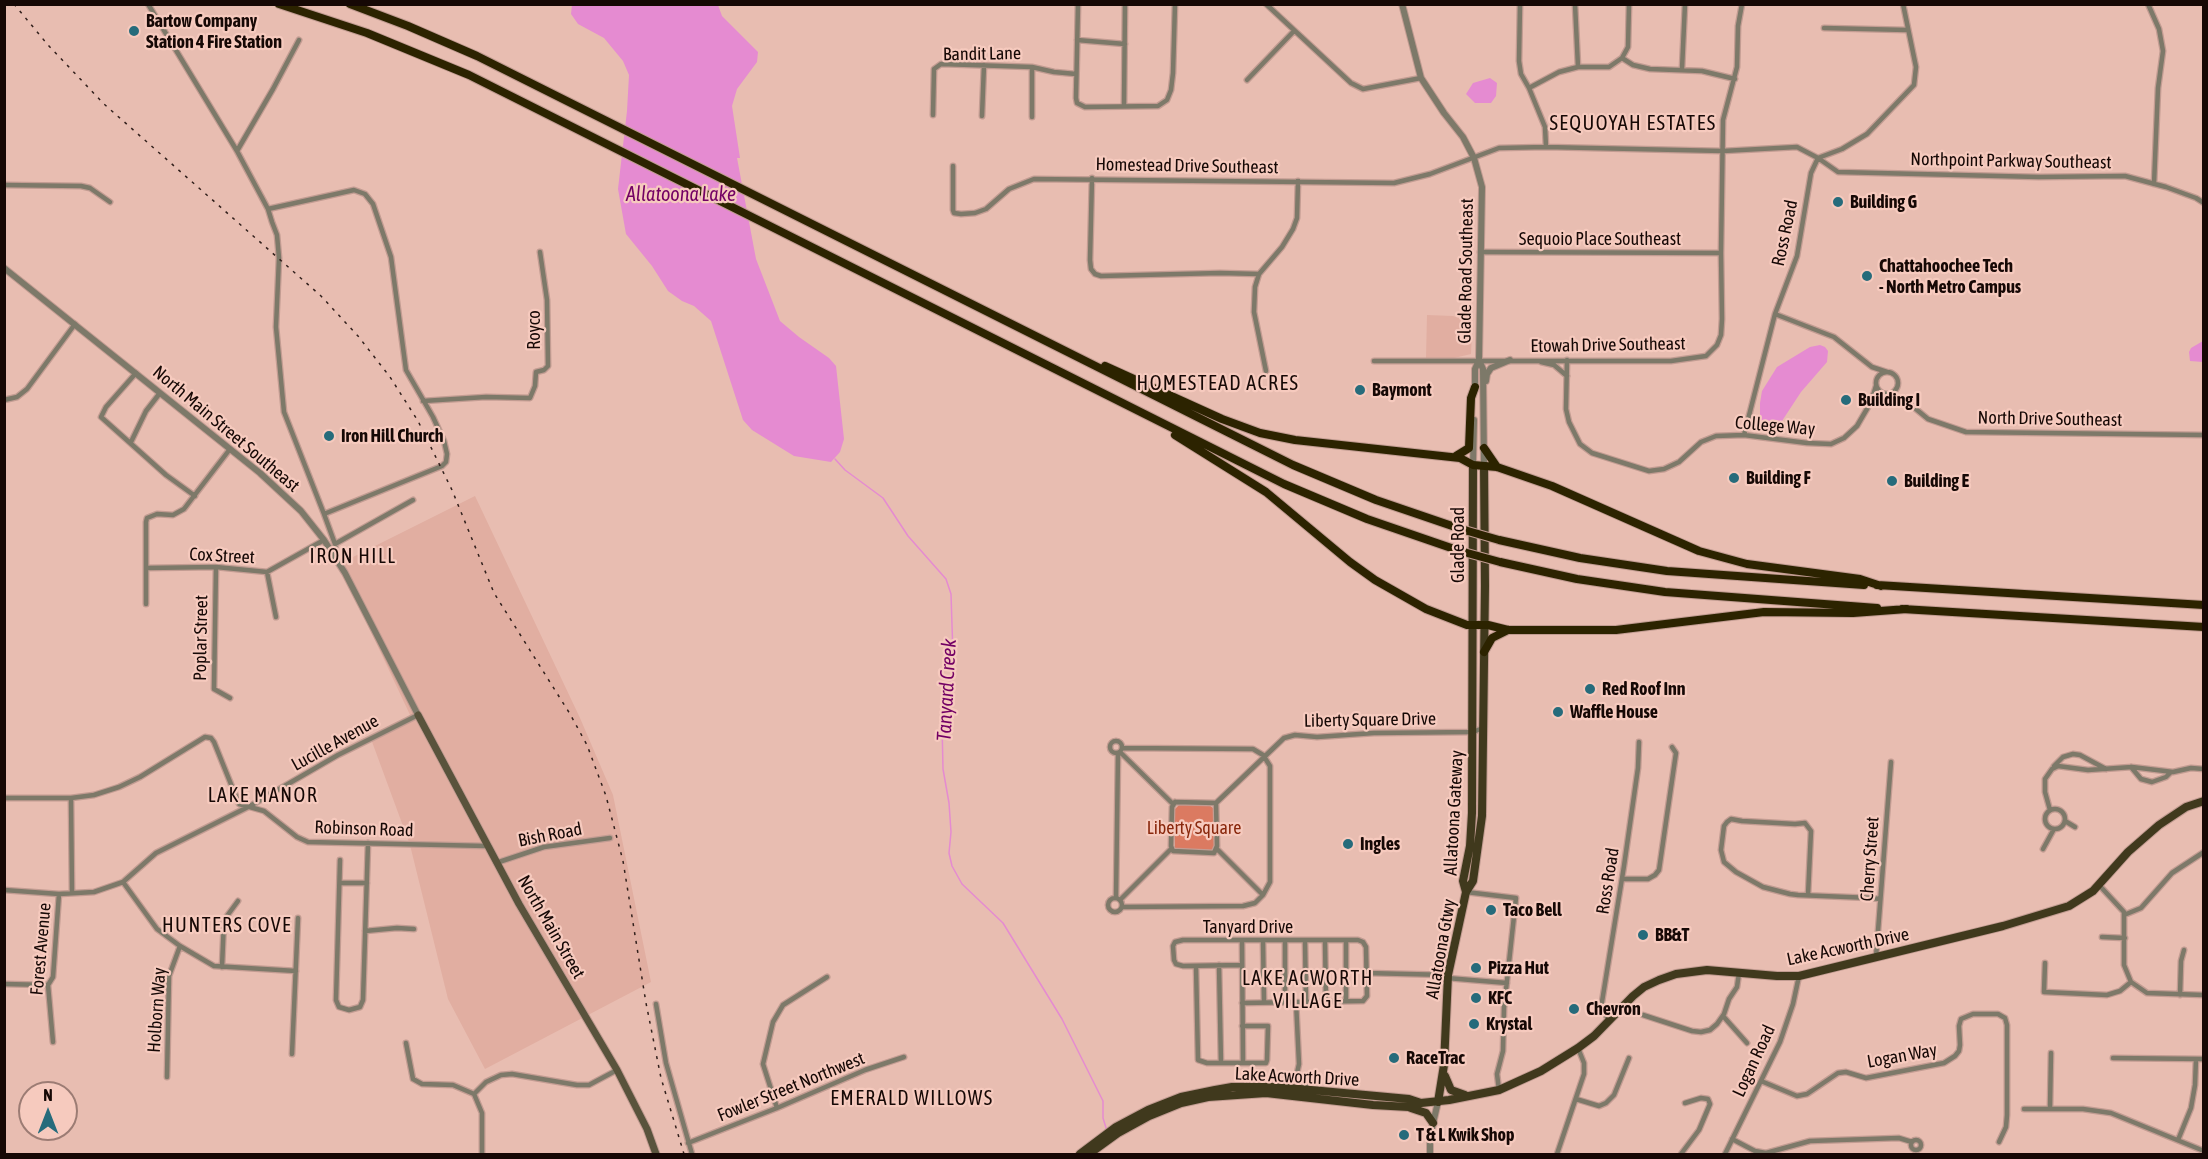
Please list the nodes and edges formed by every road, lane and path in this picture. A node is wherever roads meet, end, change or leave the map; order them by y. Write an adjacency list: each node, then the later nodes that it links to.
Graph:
1 (148, 4): 37 (street)
2 (279, 4): 77 (highway)
3 (350, 4): 56 (highway)
4 (1078, 4): 20 (street)
5 (1125, 4): 21 (street)
6 (1175, 4): 32 (street)
7 (1266, 4): 18 (street)
8 (1402, 4): 28 (street, Glade Road Southeast)
9 (1520, 4): 31 (street)
10 (1575, 4): 25 (street)
11 (1629, 4): 22 (street)
12 (1685, 4): 26 (street)
13 (1742, 4): 29 (street, Etowah Drive Southeast)
14 (1903, 4): 17 (street)
15 (2148, 4): 44 (street)
16 (1824, 28): 17 (street)
17 (1907, 30): 40 (street)
18 (1294, 32): 28 (street); 30 (street)
19 (299, 40): 37 (street)
20 (1077, 40): 21 (street); 27 (street)
21 (1125, 44): 32 (street)
22 (1622, 58): 25 (street); 26 (street)
23 (984, 65): 24 (street, Bandit Lane); 33 (street, Bandit Lane); 34 (street)
24 (1032, 67): 27 (street, Bandit Lane); 35 (street)
25 (1578, 67): 31 (street)
26 (1682, 69): 29 (street)
27 (1076, 74): 32 (street)
28 (1421, 78): 39 (street, Glade Road Southeast)
29 (1735, 79): 38 (street, Etowah Drive Southeast)
30 (1247, 80)
31 (1529, 88): 36 (street)
32 (1124, 106)
33 (933, 114)
34 (982, 116)
35 (1032, 117)
36 (1546, 147): 38 (street, Homestead Drive Southeast); 39 (street, Homestead Drive Southeast)
37 (237, 151): 48 (street)
38 (1723, 151): 40 (street, Northpoint Parkway Southeast); 51 (street, Etowah Drive Southeast)
39 (1474, 158): 43 (street, Homestead Drive Southeast); 50 (street, Glade Road Southeast)
40 (1818, 158): 44 (street, Northpoint Parkway Southeast); 54 (street, Ross Road)
41 (952, 166): 42 (street, Homestead Drive Southeast)
42 (1092, 178): 43 (street, Homestead Drive Southeast); 53 (street)
43 (1298, 181): 53 (street)
44 (2154, 184): 47 (street, Northpoint Parkway Southeast)
45 (4, 185): 46 (street)
46 (110, 202)
47 (2204, 203)
48 (268, 209): 75 (street); 93 (street)
49 (540, 252): 75 (street, Royco)
50 (1480, 252): 51 (street, Sequoio Place Southeast); 57 (street, Glade Road Southeast)
51 (1721, 253): 60 (street, Etowah Drive Southeast)
52 (4, 268): 55 (street, North Main Street Southeast)
53 (1258, 274): 63 (street)
54 (1775, 314): 62 (street); 78 (street, Ross Road)
55 (75, 324): 65 (street, North Main Street Southeast); 73 (street)
56 (1066, 351): 86 (highway); 100 (highway, bridge)
57 (1479, 360): 58 (street, Etowah Drive Southeast); 61 (street, Etowah Drive Southeast); 69 (street); 82 (street, Glade Road Southeast)
58 (1510, 360): 59 (street, Etowah Drive Southeast); 82 (street)
59 (1530, 360): 60 (street, Etowah Drive Southeast); 66 (street)
60 (1567, 360): 66 (street, College Way)
61 (1374, 361)
62 (1872, 367): 64 (street); 67 (street)
63 (1266, 371)
64 (1887, 372): 67 (street); 68 (street)
65 (136, 373): 71 (street, North Main Street Southeast); 83 (street)
66 (1567, 376): 79 (street, College Way)
67 (1876, 380): 70 (street)
68 (1899, 386): 72 (street); 74 (street, North Drive Southeast)
69 (1475, 387): 86 (highway); 87 (street)
70 (1876, 387): 72 (street); 76 (street, College Way)
71 (160, 393): 83 (street); 85 (street, North Main Street Southeast)
72 (1886, 395): 74 (street, North Drive Southeast); 76 (street, College Way)
73 (4, 400)
74 (1905, 400): 81 (street, North Drive Southeast)
75 (423, 401): 93 (street)
76 (1871, 402): 80 (street, College Way)
77 (1152, 419): 103 (highway, bridge); 105 (highway)
78 (1747, 424): 79 (street); 80 (street, Ross Road)
79 (1730, 435): 80 (street, College Way)
80 (1744, 435)
81 (2204, 435)
82 (1484, 438): 84 (street, Glade Road Southeast)
83 (131, 442): 91 (street)
84 (1484, 448): 88 (street, Glade Road Southeast); 89 (highway)
85 (230, 449): 91 (street); 94 (street, North Main Street Southeast)
86 (1454, 457): 87 (highway)
87 (1473, 465): 88 (highway); 105 (main road, Glade Road)
88 (1484, 466): 89 (highway); 90 (main road, Glade Road Southeast)
89 (1497, 467): 100 (highway)
90 (1485, 485): 106 (main road, Glade Road)
91 (195, 496): 98 (street)
92 (413, 500): 95 (street)
93 (324, 514): 95 (street)
94 (324, 540): 96 (street, North Main Street Southeast); 99 (street, Cox Street)
95 (335, 544): 96 (street)
96 (336, 557): 111 (street, North Main Street Southeast)
97 (216, 567): 98 (street, Cox Street); 99 (street, Cox Street); 110 (street, Poplar Street)
98 (146, 568): 101 (street)
99 (267, 572): 104 (street)
100 (1881, 586): 102 (highway)
101 (146, 604)
102 (2204, 605)
103 (1907, 609): 107 (highway); 108 (highway)
104 (276, 617)
105 (1474, 625): 106 (highway); 113 (main road, Allatoona Gateway)
106 (1484, 625): 108 (highway); 109 (main road, Allatoona Gateway)
107 (2204, 627)
108 (1508, 630): 109 (highway)
109 (1484, 652): 112 (main road, Allatoona Gateway)
110 (231, 698)
111 (418, 715): 129 (street, Lucille Avenue); 136 (main road, North Main Street)
112 (1483, 729): 113 (street, Liberty Square Drive); 150 (main road, Allatoona Gateway)
113 (1473, 732): 117 (street, Liberty Square Drive); 150 (main road, Allatoona Gateway)
114 (1639, 741): 143 (street, Ross Road)
115 (1672, 747): 143 (street)
116 (1120, 751): 117 (street); 128 (street); 154 (street)
117 (1263, 755): 127 (street, Liberty Square Drive); 153 (street)
118 (1891, 762): 155 (street, Cherry Street)
119 (2131, 767): 121 (street); 123 (street); 123 (street)
120 (2052, 769): 121 (street); 121 (street); 130 (street)
121 (2108, 769)
122 (2204, 769): 123 (street)
123 (2171, 772)
124 (4, 798): 125 (street)
125 (72, 798): 129 (street, Robinson Road); 149 (street, Forest Avenue)
126 (2204, 801): 147 (main road, Lake Acworth Drive)
127 (1216, 803): 128 (street); 138 (street)
128 (1173, 804): 137 (street)
129 (250, 806): 135 (street, Robinson Road); 144 (street, Lucille Avenue)
130 (2050, 810): 131 (street); 133 (street)
131 (2065, 821): 132 (street); 133 (street)
132 (2075, 827)
133 (2054, 829): 139 (street)
134 (610, 838): 142 (street, Bish Road)
135 (368, 843): 136 (street, Robinson Road); 146 (street)
136 (487, 846): 142 (main road, North Main Street)
137 (1171, 849): 138 (street); 154 (street)
138 (1217, 849): 153 (street)
139 (2043, 849)
140 (2204, 852): 158 (street)
141 (340, 860): 145 (street)
142 (496, 863): 216 (main road, North Main Street)
143 (1622, 879): 200 (street, Ross Road)
144 (123, 882): 149 (street, Lucille Avenue); 170 (street)
145 (340, 883): 146 (street); 161 (street)
146 (367, 883): 161 (street)
147 (2099, 885): 158 (street); 172 (main road, Lake Acworth Drive)
148 (4, 890): 151 (street, Lucille Avenue)
149 (72, 892): 151 (street, Lucille Avenue)
150 (1466, 892): 182 (main road, Allatoona Gtwy); 185 (street)
151 (59, 894): 187 (street, Forest Avenue)
152 (1808, 895): 152 (street); 155 (street)
153 (1263, 896): 157 (street)
154 (1118, 899): 157 (street); 157 (street)
155 (1881, 899): 172 (street, Cherry Street)
156 (238, 902): 177 (street)
157 (1122, 907)
158 (2124, 915): 163 (street)
159 (298, 918): 178 (street)
160 (414, 929): 161 (street)
161 (365, 931)
162 (2102, 937): 163 (street)
163 (2125, 938): 184 (street)
164 (1242, 940): 165 (street, Tanyard Drive); 175 (street); 176 (street, Tanyard Drive)
165 (1263, 940): 168 (street, Tanyard Drive); 192 (street)
166 (1326, 940): 167 (street, Tanyard Drive); 169 (street, Tanyard Drive); 196 (street)
167 (1346, 940): 179 (street, Tanyard Drive); 190 (street)
168 (1285, 941): 169 (street, Tanyard Drive); 193 (street)
169 (1305, 941): 195 (street)
170 (180, 946): 177 (street); 218 (street, Holborn Way)
171 (2184, 951): 188 (street)
172 (1876, 957): 181 (main road, Lake Acworth Drive)
173 (2045, 963): 184 (street)
174 (1219, 965): 175 (street); 176 (street); 213 (street)
175 (1242, 965): 191 (street)
176 (1196, 966): 213 (street)
177 (222, 967): 178 (street)
178 (296, 970): 207 (street)
179 (1366, 973): 182 (street); 190 (street)
180 (1739, 973): 181 (main road, Lake Acworth Drive); 199 (street); 200 (main road, Lake Acworth Drive)
181 (1799, 975): 219 (street, Logan Road)
182 (1448, 976): 185 (street); 215 (main road, Allatoona Gtwy)
183 (827, 977): 230 (street)
184 (2131, 982): 188 (street)
185 (1507, 983): 222 (street)
186 (4, 984): 187 (street)
187 (48, 985): 202 (street, Forest Avenue)
188 (2180, 995): 189 (street)
189 (2204, 995)
190 (1346, 1001): 196 (street)
191 (1242, 1002): 192 (street); 201 (street)
192 (1264, 1002): 193 (street)
193 (1285, 1002): 194 (street)
194 (1296, 1002): 195 (street); 217 (street)
195 (1306, 1002): 196 (street)
196 (1326, 1002)
197 (656, 1004): 239 (street)
198 (1644, 1015): 199 (street)
199 (1723, 1016): 204 (street)
200 (1609, 1020): 205 (main road, Lake Acworth Drive)
201 (1242, 1026): 214 (street); 214 (street)
202 (53, 1042)
203 (406, 1043): 223 (street)
204 (1747, 1043)
205 (1578, 1048): 222 (main road, Lake Acworth Drive); 225 (street)
206 (2050, 1053): 232 (street)
207 (292, 1054)
208 (904, 1057): 230 (street, Fowler Street Northwest)
209 (1629, 1058): 225 (street)
210 (2113, 1058): 211 (street)
211 (2196, 1059): 212 (street); 236 (street)
212 (2204, 1059)
213 (1221, 1063): 214 (street)
214 (1243, 1063)
215 (1443, 1069): 224 (main road); 226 (main road, Allatoona Gtwy)
216 (617, 1070): 223 (street); 243 (main road, North Main Street)
217 (1297, 1073): 220 (street); 221 (street)
218 (167, 1077)
219 (1761, 1081): 235 (street, Logan Road); 238 (street, Logan Way)
220 (1278, 1087): 221 (main road, Lake Acworth Drive); 233 (main road, Lake Acworth Drive)
221 (1311, 1090): 227 (main road, Lake Acworth Drive)
222 (1499, 1090): 224 (main road, Lake Acworth Drive)
223 (474, 1094): 242 (street)
224 (1472, 1095): 226 (main road, Lake Acworth Drive)
225 (1576, 1099): 246 (street)
226 (1438, 1102): 227 (main road, Lake Acworth Drive); 234 (street, Allatoona Gtwy)
227 (1421, 1103): 229 (main road, Lake Acworth Drive)
228 (1684, 1103): 247 (street)
229 (1409, 1107): 233 (main road, Lake Acworth Drive); 234 (main road)
230 (777, 1108): 239 (street, Fowler Street Northwest)
231 (2024, 1108): 232 (street)
232 (2050, 1108): 236 (street)
233 (1134, 1120): 241 (main road, Lake Acworth Drive)
234 (1433, 1123): 245 (street, Allatoona Gtwy)
235 (1732, 1139): 237 (street); 248 (street, Logan Road)
236 (2178, 1140): 240 (street)
237 (1912, 1142)
238 (1999, 1142)
239 (688, 1143): 244 (street)
240 (2204, 1151)
241 (1085, 1153)
242 (482, 1155)
243 (656, 1155)
244 (692, 1155)
245 (1430, 1155)
246 (1557, 1155)
247 (1680, 1155)
248 (1725, 1155)

